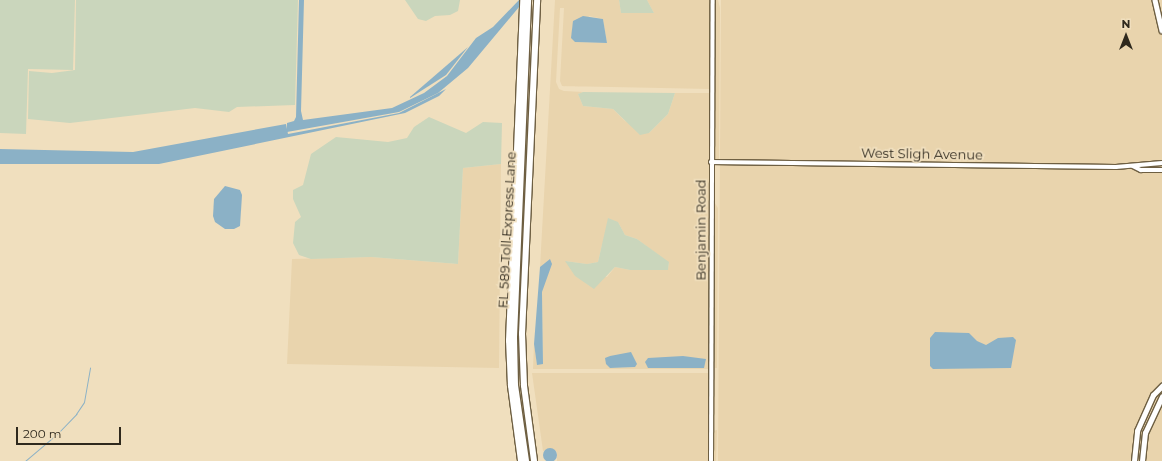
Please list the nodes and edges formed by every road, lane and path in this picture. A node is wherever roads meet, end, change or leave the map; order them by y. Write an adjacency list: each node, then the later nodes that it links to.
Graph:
1 (523, 0): 6 (highway)
2 (528, 0): 6 (highway)
3 (713, 0): 8 (street, Benjamin Road)
4 (1155, 0): 7 (main road)
5 (537, 3): 17 (highway)
6 (525, 14): 12 (highway)
7 (1162, 30)
8 (711, 162): 10 (street, West Sligh Avenue); 18 (street, Benjamin Road)
9 (1162, 163): 10 (street, West Sligh Avenue)
10 (1133, 166): 11 (street, West Sligh Avenue)
11 (1162, 170)
12 (513, 386): 15 (highway); 16 (highway)
13 (1162, 386): 19 (main road)
14 (1162, 397): 20 (main road)
15 (521, 461)
16 (526, 461)
17 (534, 461)
18 (711, 461)
19 (1134, 461)
20 (1142, 461)

